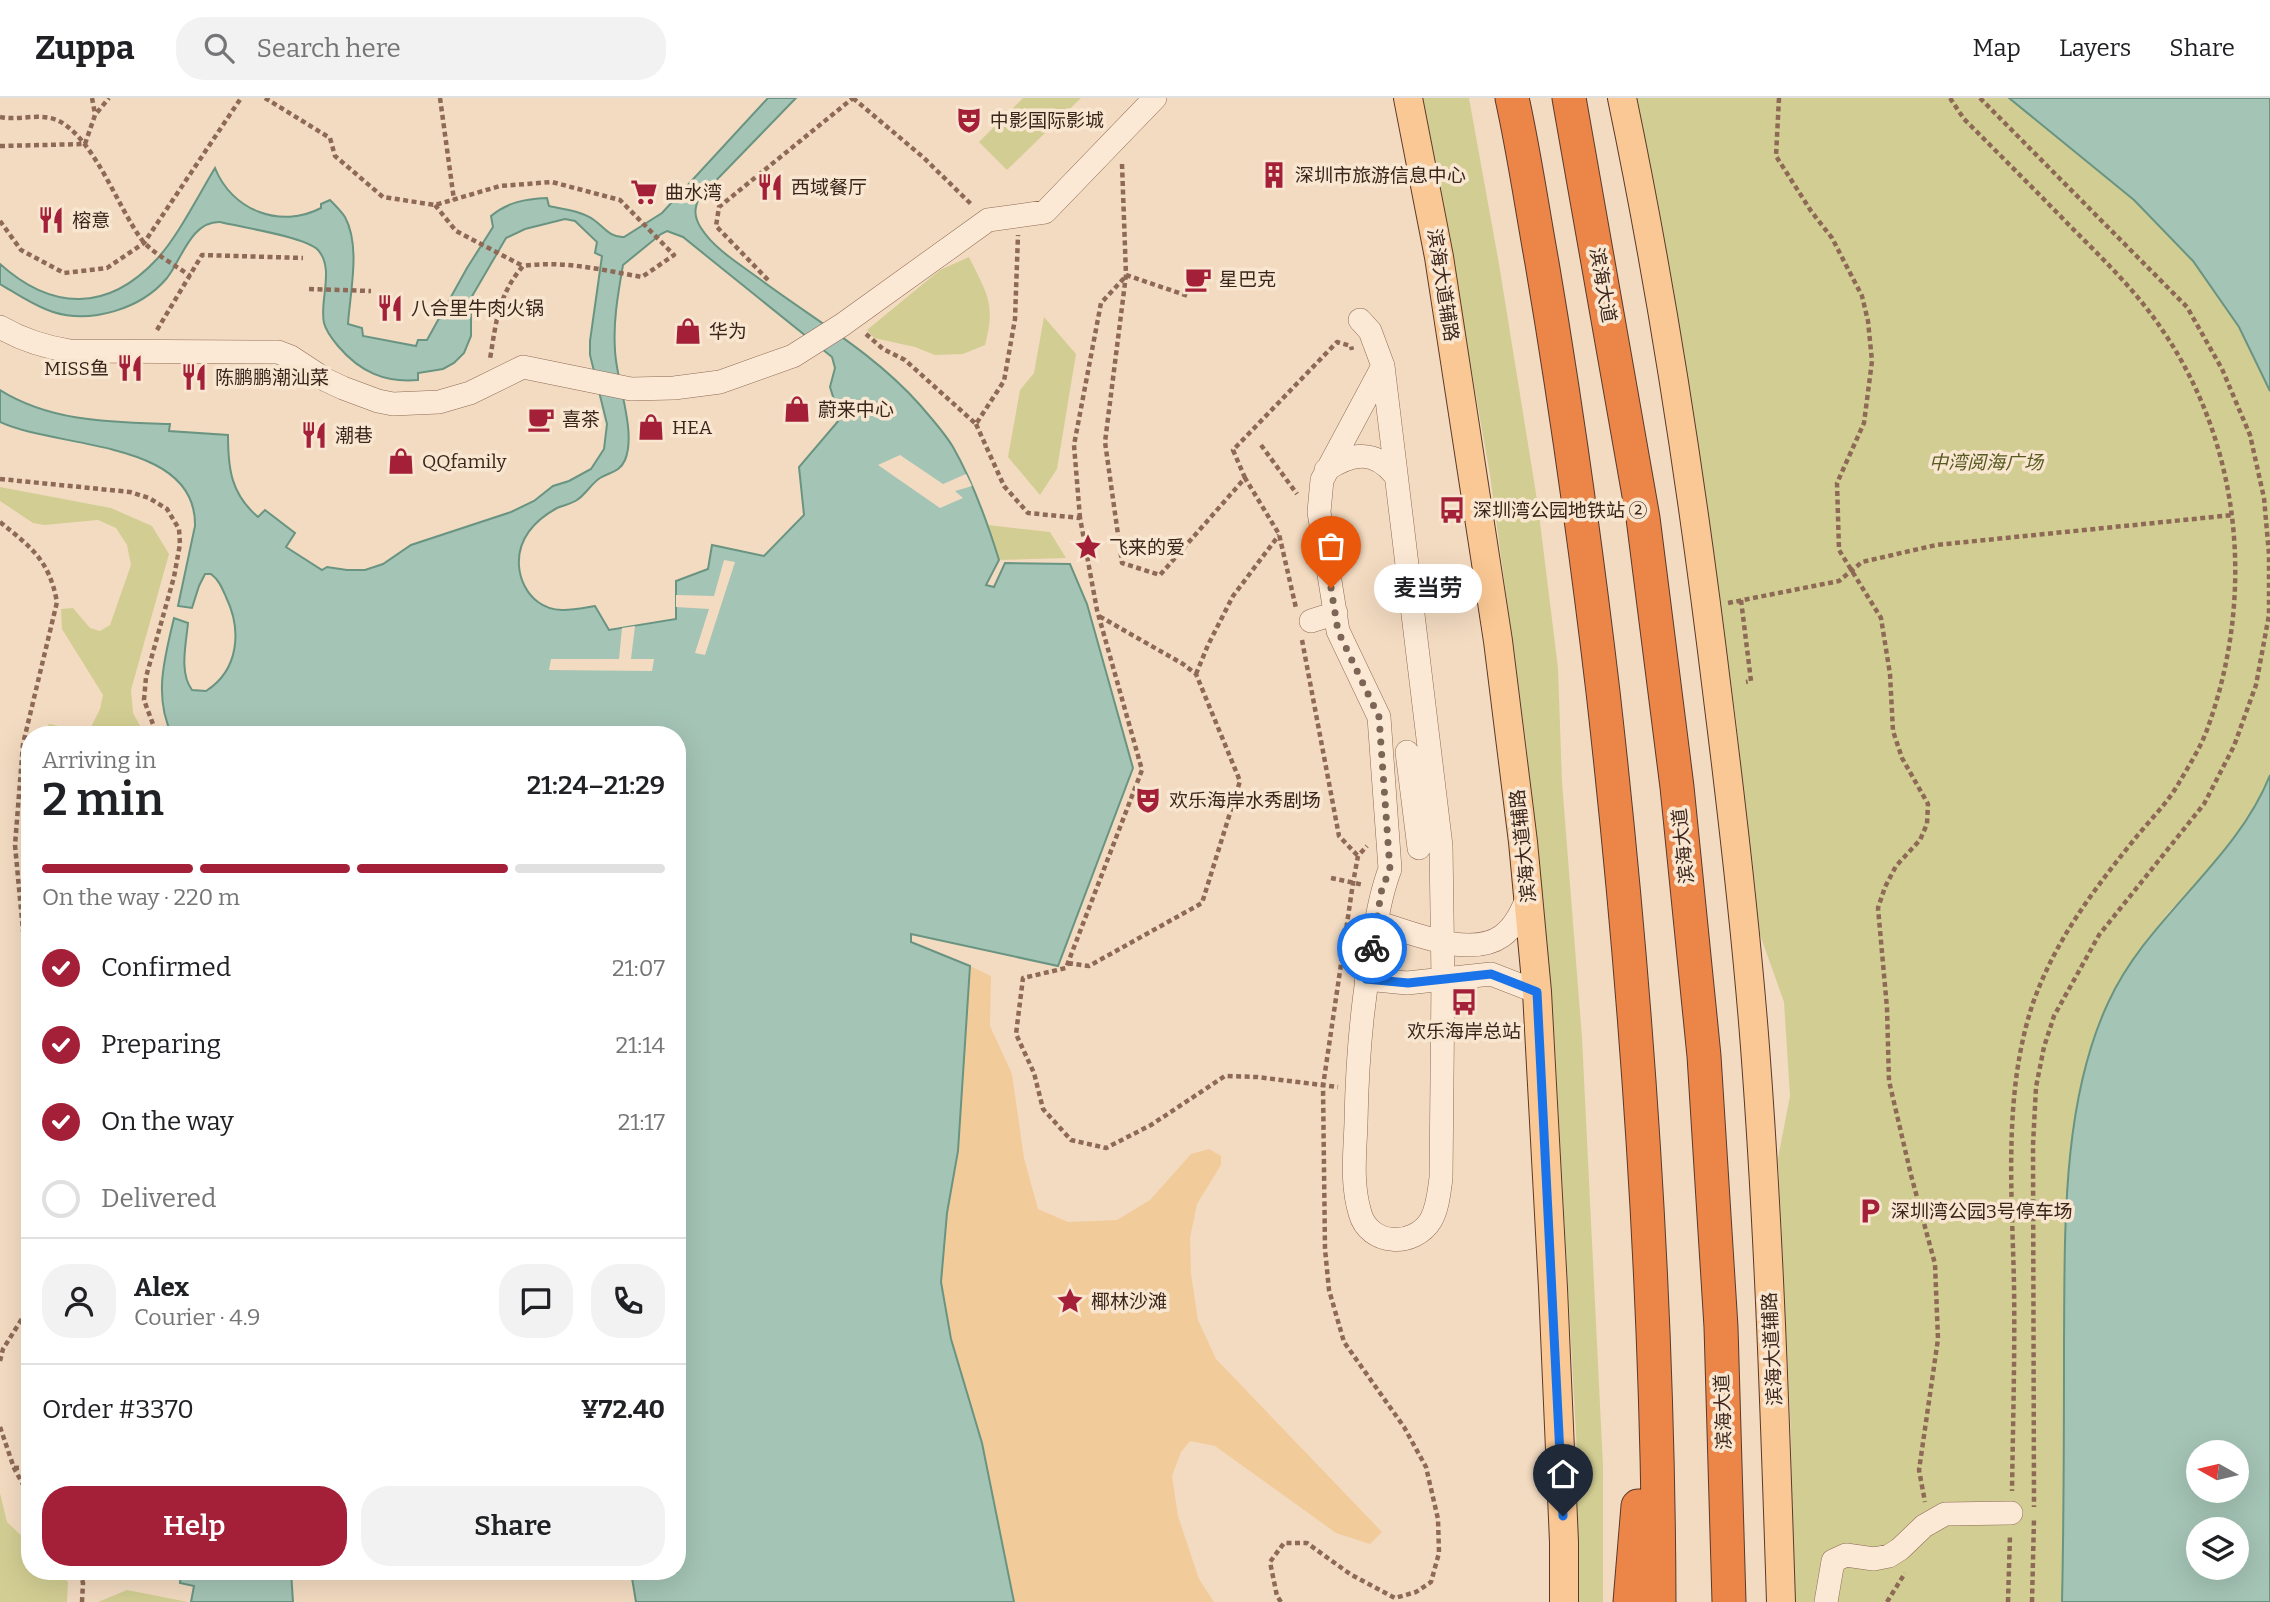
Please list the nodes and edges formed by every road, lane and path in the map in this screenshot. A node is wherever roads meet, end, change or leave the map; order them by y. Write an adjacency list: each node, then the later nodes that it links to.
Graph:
1 (92, 98): 15 (path)
2 (110, 98): 15 (path)
3 (241, 98): 25 (path)
4 (265, 98): 21 (path)
5 (440, 98): 20 (path)
6 (853, 98): 23 (path); 30 (path)
7 (1155, 98): 17 (street)
8 (1408, 98): 68 (main road, 滨海大道辅路)
9 (1512, 98): 79 (highway)
10 (1569, 98): 95 (highway, 滨海大道)
11 (1622, 98): 96 (main road, 滨海大道辅路)
12 (1779, 98): 50 (path)
13 (1950, 98): 46 (path)
14 (1980, 98): 100 (path)
15 (95, 115): 18 (path)
16 (0, 117): 18 (path)
17 (1121, 134): 22 (street); 28 (path)
18 (85, 144): 19 (path); 25 (path)
19 (0, 146)
20 (454, 200): 21 (path); 27 (path)
21 (435, 205): 27 (path)
22 (1019, 216): 23 (street); 40 (path)
23 (988, 220): 35 (street)
24 (0, 221): 25 (path)
25 (144, 243): 29 (path)
26 (303, 258): 29 (path)
27 (523, 266): 39 (path)
28 (1126, 275): 33 (path); 47 (path); 49 (path)
29 (190, 276): 37 (path)
30 (768, 280)
31 (309, 289): 32 (path)
32 (371, 291)
33 (1188, 296)
34 (1360, 320): 38 (street)
35 (846, 322): 39 (street); 40 (path)
36 (10, 332): 37 (street)
37 (144, 352): 39 (street)
38 (1383, 366): 42 (street); 43 (street)
39 (486, 384)
40 (976, 424): 47 (path)
41 (1261, 445): 45 (path)
42 (1326, 470): 43 (street); 53 (street)
43 (1395, 475): 64 (street)
44 (0, 479): 59 (path)
45 (1297, 494)
46 (2233, 515): 50 (path); 86 (path)
47 (1080, 518): 54 (path)
48 (0, 522): 58 (path)
49 (1279, 534): 55 (path); 56 (path)
50 (1851, 570): 51 (path); 87 (path)
51 (1741, 600): 52 (path); 57 (path)
52 (1727, 604)
53 (1336, 613): 55 (street); 66 (street)
54 (1098, 616): 56 (path); 72 (path)
55 (1303, 624): 63 (path)
56 (1196, 674): 72 (path)
57 (1746, 682)
58 (27, 726)
59 (154, 726)
60 (1407, 752): 62 (street)
61 (21, 769): 69 (path)
62 (1419, 848): 64 (street); 66 (street)
63 (1358, 856)
64 (1441, 866): 71 (street)
65 (1331, 878): 67 (path)
66 (1386, 879): 67 (path); 70 (street)
67 (1353, 883): 76 (path)
68 (1529, 895): 71 (street); 75 (main road, 滨海大道辅路)
69 (21, 910)
70 (1376, 922): 71 (street); 73 (street)
71 (1443, 942): 74 (street)
72 (1068, 963): 76 (path)
73 (1366, 979): 74 (street); 77 (street)
74 (1443, 980): 75 (street); 77 (street)
75 (1537, 992): 92 (main road, 滨海大道辅路)
76 (1323, 1086): 77 (path); 91 (path)
77 (1356, 1089)
78 (21, 1319): 80 (path)
79 (1653, 1336): 93 (highway); 94 (highway)
80 (1, 1349): 81 (path)
81 (0, 1361)
82 (0, 1427): 83 (path)
83 (14, 1468): 84 (path); 85 (path)
84 (21, 1468)
85 (21, 1481)
86 (2011, 1513): 87 (street); 99 (path)
87 (1924, 1526): 97 (street)
88 (1907, 1570): 98 (path)
89 (82, 1580): 90 (path)
90 (82, 1602)
91 (1282, 1602)
92 (1564, 1602)
93 (1630, 1602)
94 (1659, 1602)
95 (1729, 1602)
96 (1781, 1602)
97 (1826, 1602)
98 (1887, 1602)
99 (2008, 1602)
100 (2032, 1602)

